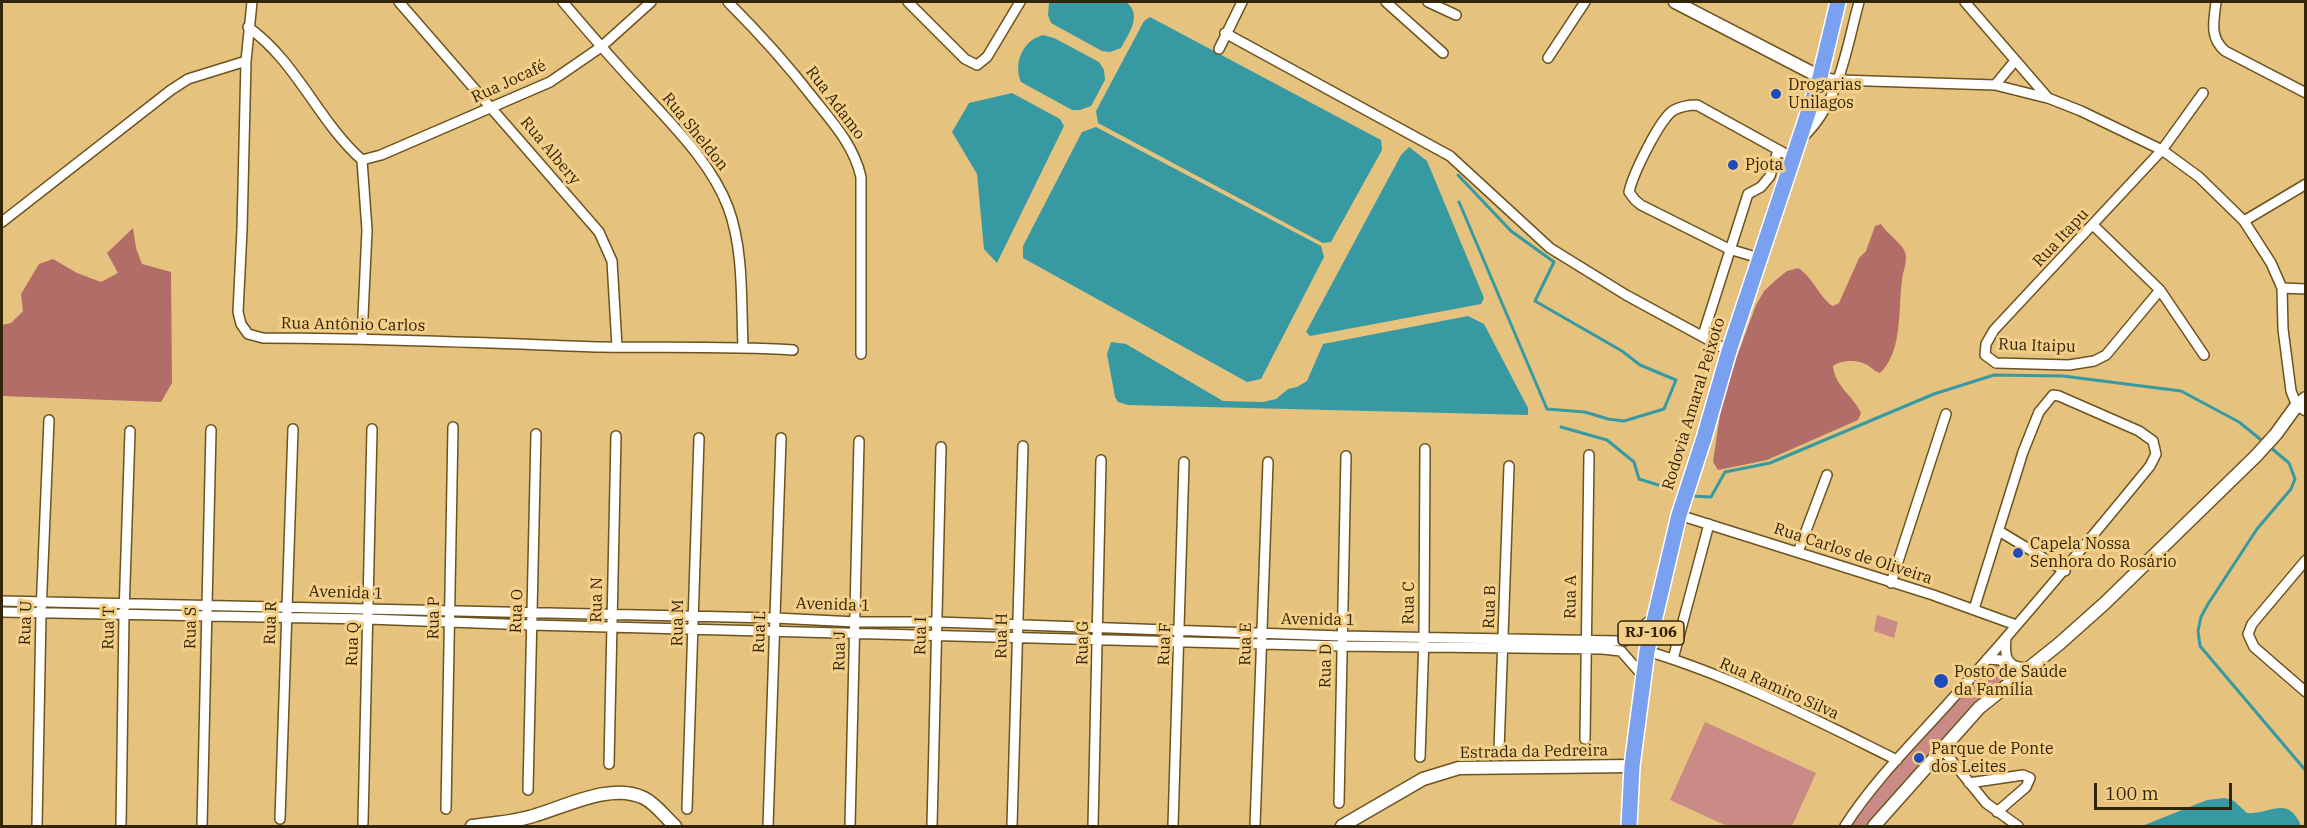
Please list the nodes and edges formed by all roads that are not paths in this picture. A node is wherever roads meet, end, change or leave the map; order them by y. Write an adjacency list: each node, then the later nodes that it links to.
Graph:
1 (252, 2): 18 (street, Rua Antônio Carlos)
2 (399, 2): 32 (street, Rua Albery)
3 (563, 2): 20 (street, Rua Sheldon)
4 (651, 2): 20 (street, Rua Jocafé)
5 (728, 2): 54 (street, Rua Adamo)
6 (908, 2): 7 (street)
7 (1020, 2)
8 (1242, 2): 19 (street)
9 (1388, 2): 22 (street)
10 (1428, 2): 17 (street)
11 (1585, 2): 23 (street)
12 (1676, 2): 26 (street)
13 (1838, 2): 26 (highway, Rodovia Amaral Peixoto / RJ-106)
14 (1859, 2): 27 (street)
15 (1965, 2): 25 (street)
16 (2216, 2): 30 (street)
17 (1456, 15)
18 (248, 27): 24 (street, Rua Antônio Carlos); 37 (street)
19 (1225, 33): 21 (street); 47 (street)
20 (601, 47): 32 (street, Rua Jocafé); 50 (street, Rua Sheldon)
21 (1219, 49)
22 (1443, 52)
23 (1548, 58)
24 (246, 61): 40 (street); 48 (street, Rua Antônio Carlos)
25 (2014, 62): 28 (street); 31 (street)
26 (1820, 77): 27 (street); 33 (highway, Rodovia Amaral Peixoto / RJ-106)
27 (1839, 80): 28 (street); 33 (street)
28 (1995, 85): 31 (street)
29 (2203, 93): 35 (street, Rua Itapu)
30 (2306, 93)
31 (2048, 98): 35 (street)
32 (493, 107): 37 (street, Rua Jocafé); 49 (street, Rua Albery)
33 (1799, 141): 36 (highway, Rodovia Amaral Peixoto / RJ-106)
34 (1778, 150): 36 (street); 42 (street); 42 (street)
35 (2162, 150): 39 (street); 41 (street, Rua Itapu)
36 (1793, 158): 43 (highway, Rodovia Amaral Peixoto / RJ-106)
37 (362, 160): 48 (street)
38 (2306, 184): 39 (street)
39 (2244, 221): 44 (street)
40 (2, 222)
41 (2094, 226): 46 (street); 52 (street, Rua Itapu)
42 (1729, 249): 43 (street); 47 (street)
43 (1758, 258): 53 (highway, Rodovia Amaral Peixoto / RJ-106)
44 (2282, 288): 45 (street); 56 (street)
45 (2306, 289)
46 (2160, 290): 52 (street, Rua Itaipu); 55 (street)
47 (1702, 335): 53 (street)
48 (362, 338): 49 (street, Rua Antônio Carlos)
49 (617, 347): 50 (street, Rua Antônio Carlos)
50 (743, 347): 51 (street, Rua Antônio Carlos)
51 (793, 350)
52 (1985, 350)
53 (1728, 351): 79 (highway, Rodovia Amaral Peixoto / RJ-106)
54 (861, 354)
55 (2204, 355)
56 (2302, 405): 129 (street)
57 (1946, 414): 85 (street)
58 (48, 420): 87 (street, Rua U)
59 (453, 427): 92 (street, Rua P)
60 (293, 429): 90 (street, Rua R)
61 (372, 429): 97 (street, Rua Q)
62 (211, 430): 89 (street, Rua S)
63 (130, 431): 88 (street, Rua T)
64 (536, 434): 94 (street, Rua O)
65 (616, 436): 98 (street, Rua N)
66 (699, 438): 99 (street, Rua M)
67 (781, 438): 103 (street, Rua L)
68 (859, 441): 104 (street, Rua J)
69 (1023, 446): 112 (street, Rua H)
70 (941, 447): 105 (street, Rua I)
71 (1425, 449): 121 (street, Rua C)
72 (1589, 455): 124 (street, Rua A)
73 (1346, 456): 118 (street, Rua D)
74 (1101, 460): 111 (street, Rua G)
75 (1184, 462): 117 (street, Rua F)
76 (1268, 462): 114 (street, Rua E)
77 (1509, 466): 122 (street, Rua B)
78 (1827, 475): 82 (street)
79 (1681, 508): 80 (street, Rua Carlos de Oliveira); 102 (highway, Rodovia Amaral Peixoto / RJ-106)
80 (1708, 524): 82 (street, Rua Carlos de Oliveira); 127 (street)
81 (1999, 531): 84 (street); 84 (street); 91 (street)
82 (1798, 552): 85 (street, Rua Carlos de Oliveira)
83 (2306, 560): 132 (street)
84 (2065, 571): 108 (street)
85 (1891, 583): 91 (street, Rua Carlos de Oliveira)
86 (2, 601): 87 (street, Avenida 1)
87 (42, 601): 88 (street, Avenida 1); 95 (street, Rua U)
88 (125, 603): 89 (street, Avenida 1); 96 (street, Rua T)
89 (207, 606): 90 (street, Avenida 1); 100 (street, Rua S)
90 (287, 607): 97 (street, Avenida 1); 101 (street, Rua R)
91 (1974, 609): 108 (street, Rua Carlos de Oliveira)
92 (449, 611): 94 (street, Avenida 1); 97 (street, Avenida 1); 106 (street, Rua P)
93 (2, 612): 95 (street, Avenida 1)
94 (532, 613): 98 (street, Avenida 1); 107 (street, Rua O)
95 (41, 614): 96 (street, Avenida 1); 148 (street, Rua U)
96 (124, 614): 100 (street, Avenida 1); 149 (street, Rua T)
97 (369, 614): 101 (street, Avenida 1); 106 (street, Avenida 1); 147 (street, Rua Q)
98 (612, 615): 99 (street, Avenida 1); 109 (street, Rua N)
99 (692, 616): 103 (street, Avenida 1); 110 (street, Rua M)
100 (206, 617): 101 (street, Avenida 1); 150 (street, Rua S)
101 (287, 617): 146 (street, Rua R)
102 (1654, 617): 124 (street, Avenida 1); 126 (highway, Rodovia Amaral Peixoto / RJ-106)
103 (775, 618): 104 (street, Avenida 1); 113 (street, Rua L)
104 (856, 622): 105 (street, Avenida 1); 115 (street, Rua J)
105 (937, 622): 112 (street, Avenida 1); 116 (street, Rua I)
106 (449, 623): 107 (street, Avenida 1); 143 (street, Rua P)
107 (531, 625): 109 (street, Avenida 1); 141 (street, Rua O)
108 (2016, 625): 119 (street)
109 (612, 626): 110 (street, Avenida 1); 138 (street, Rua N)
110 (693, 629): 113 (street, Avenida 1); 144 (street, Rua M)
111 (1098, 629): 112 (street, Avenida 1); 117 (street, Avenida 1); 120 (street, Rua G)
112 (1017, 631): 116 (street, Avenida 1); 120 (street, Avenida 1); 156 (street, Rua H)
113 (775, 632): 115 (street, Avenida 1); 153 (street, Rua L)
114 (1261, 633): 117 (street, Avenida 1); 118 (street, Avenida 1); 123 (street, Rua E)
115 (855, 634): 116 (street, Avenida 1); 154 (street, Rua J)
116 (937, 636): 155 (street, Rua I)
117 (1180, 636): 120 (street, Avenida 1); 123 (street, Avenida 1); 158 (street, Rua F)
118 (1341, 636): 121 (street, Avenida 1); 125 (street, Rua D)
119 (2006, 638): 128 (street); 129 (street)
120 (1099, 639): 157 (street, Rua G)
121 (1423, 641): 122 (street, Avenida 1); 125 (street, Avenida 1); 136 (street, Rua C)
122 (1504, 643): 124 (street, Avenida 1); 134 (street, Rua B)
123 (1262, 644): 125 (street, Avenida 1); 159 (street, Rua E)
124 (1585, 645): 130 (street, Avenida 1); 133 (street, Rua A)
125 (1341, 646): 142 (street, Rua D)
126 (1647, 651): 127 (street, Rua Ramiro Silva); 130 (highway, Rodovia Amaral Peixoto / RJ-106)
127 (1673, 659): 137 (street, Rua Ramiro Silva)
128 (1986, 659): 131 (street); 137 (street)
129 (2030, 668): 131 (street)
130 (1643, 676): 139 (highway, Rodovia Amaral Peixoto / RJ-106)
131 (2010, 683): 135 (street)
132 (2306, 692)
133 (1585, 739)
134 (1499, 750)
135 (1943, 750): 140 (street); 163 (street)
136 (1420, 757)
137 (1897, 760): 162 (street)
138 (609, 764)
139 (1632, 766): 160 (street, Estrada da Pedreira); 161 (highway, Rodovia Amaral Peixoto / RJ-106)
140 (1969, 783): 145 (street); 145 (street)
141 (528, 790)
142 (1339, 803)
143 (446, 809)
144 (687, 809)
145 (1997, 812): 164 (street)
146 (280, 819)
147 (363, 823)
148 (37, 826)
149 (121, 826)
150 (202, 826)
151 (472, 826): 152 (street)
152 (675, 826)
153 (768, 826)
154 (850, 826)
155 (932, 826)
156 (1012, 826)
157 (1093, 826)
158 (1173, 826)
159 (1255, 826)
160 (1342, 826)
161 (1629, 826)
162 (1845, 826)
163 (1874, 826)
164 (2018, 826)

